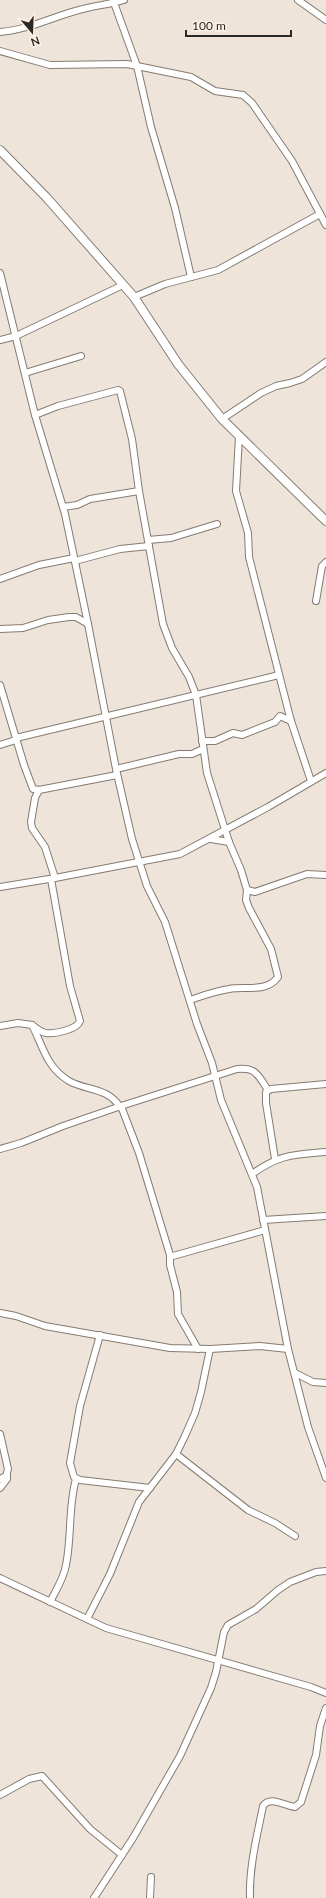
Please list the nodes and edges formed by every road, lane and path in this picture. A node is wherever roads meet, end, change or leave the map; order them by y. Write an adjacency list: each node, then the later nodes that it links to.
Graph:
1 (124, 0): 3 (street)
2 (298, 0): 4 (street)
3 (113, 2): 5 (street); 7 (street)
4 (326, 20)
5 (0, 32)
6 (0, 51): 7 (street)
7 (137, 66): 9 (street); 12 (street)
8 (0, 150): 13 (main road)
9 (320, 214): 10 (street); 12 (street)
10 (326, 225)
11 (0, 273): 15 (street)
12 (191, 277): 14 (street)
13 (123, 285): 14 (main road); 15 (street)
14 (134, 297): 21 (main road)
15 (16, 336): 16 (street); 19 (street)
16 (0, 340)
17 (82, 356): 19 (street)
18 (326, 362): 21 (street)
19 (25, 373): 20 (street)
20 (35, 414): 23 (street); 24 (street)
21 (222, 419): 22 (main road)
22 (239, 436): 25 (main road); 34 (street)
23 (139, 492): 24 (street); 27 (street)
24 (63, 507): 28 (street)
25 (326, 520)
26 (217, 524): 27 (street)
27 (148, 543): 28 (street); 36 (street)
28 (74, 560): 30 (street); 32 (street)
29 (326, 562): 31 (street)
30 (0, 579)
31 (316, 601)
32 (88, 624): 33 (street); 37 (street)
33 (0, 629)
34 (279, 675): 36 (street); 38 (street)
35 (0, 686): 39 (street)
36 (196, 694): 37 (street); 40 (street)
37 (106, 718): 39 (street); 43 (street)
38 (291, 721): 40 (street); 45 (street)
39 (16, 739): 41 (street); 46 (street)
40 (202, 741): 42 (street)
41 (0, 745)
42 (203, 749): 43 (street); 47 (street)
43 (116, 772): 46 (street); 50 (street)
44 (326, 773): 45 (street)
45 (311, 781): 47 (street)
46 (39, 790): 52 (street)
47 (227, 829): 48 (street); 49 (street)
48 (210, 839): 49 (street); 50 (street)
49 (229, 842): 54 (street)
50 (138, 862): 52 (street); 55 (street)
51 (326, 875): 54 (street)
52 (53, 878): 53 (street); 56 (street)
53 (0, 887)
54 (247, 890): 55 (street)
55 (190, 1000): 58 (street)
56 (32, 1025): 57 (street); 61 (street)
57 (0, 1026)
58 (214, 1075): 60 (street); 61 (street); 65 (street)
59 (326, 1084): 60 (street)
60 (268, 1090): 64 (street)
61 (121, 1106): 62 (street); 69 (street)
62 (0, 1149)
63 (326, 1152): 64 (street)
64 (275, 1159): 65 (street)
65 (252, 1174): 67 (street)
66 (326, 1216): 67 (street)
67 (263, 1220): 68 (street)
68 (265, 1230): 69 (street); 74 (street)
69 (170, 1255): 72 (street)
70 (0, 1313): 71 (street)
71 (100, 1335): 72 (street); 82 (street)
72 (198, 1349): 73 (street)
73 (210, 1349): 74 (street); 78 (street)
74 (288, 1349): 75 (street)
75 (296, 1373): 76 (street); 80 (street)
76 (326, 1383)
77 (0, 1434): 79 (street)
78 (176, 1454): 84 (street); 85 (street)
79 (7, 1474): 81 (street); 83 (street)
80 (326, 1478)
81 (0, 1479)
82 (76, 1479): 84 (street); 88 (street)
83 (0, 1488)
84 (150, 1488): 89 (street)
85 (295, 1536)
86 (326, 1571): 90 (street)
87 (0, 1578): 88 (street)
88 (50, 1602): 89 (street)
89 (87, 1619): 90 (street)
90 (218, 1660): 91 (street); 94 (street)
91 (326, 1693)
92 (326, 1708): 98 (street)
93 (0, 1795): 94 (street)
94 (122, 1855): 96 (street)
95 (151, 1877): 97 (street)
96 (94, 1898)
97 (150, 1898)
98 (250, 1898)

